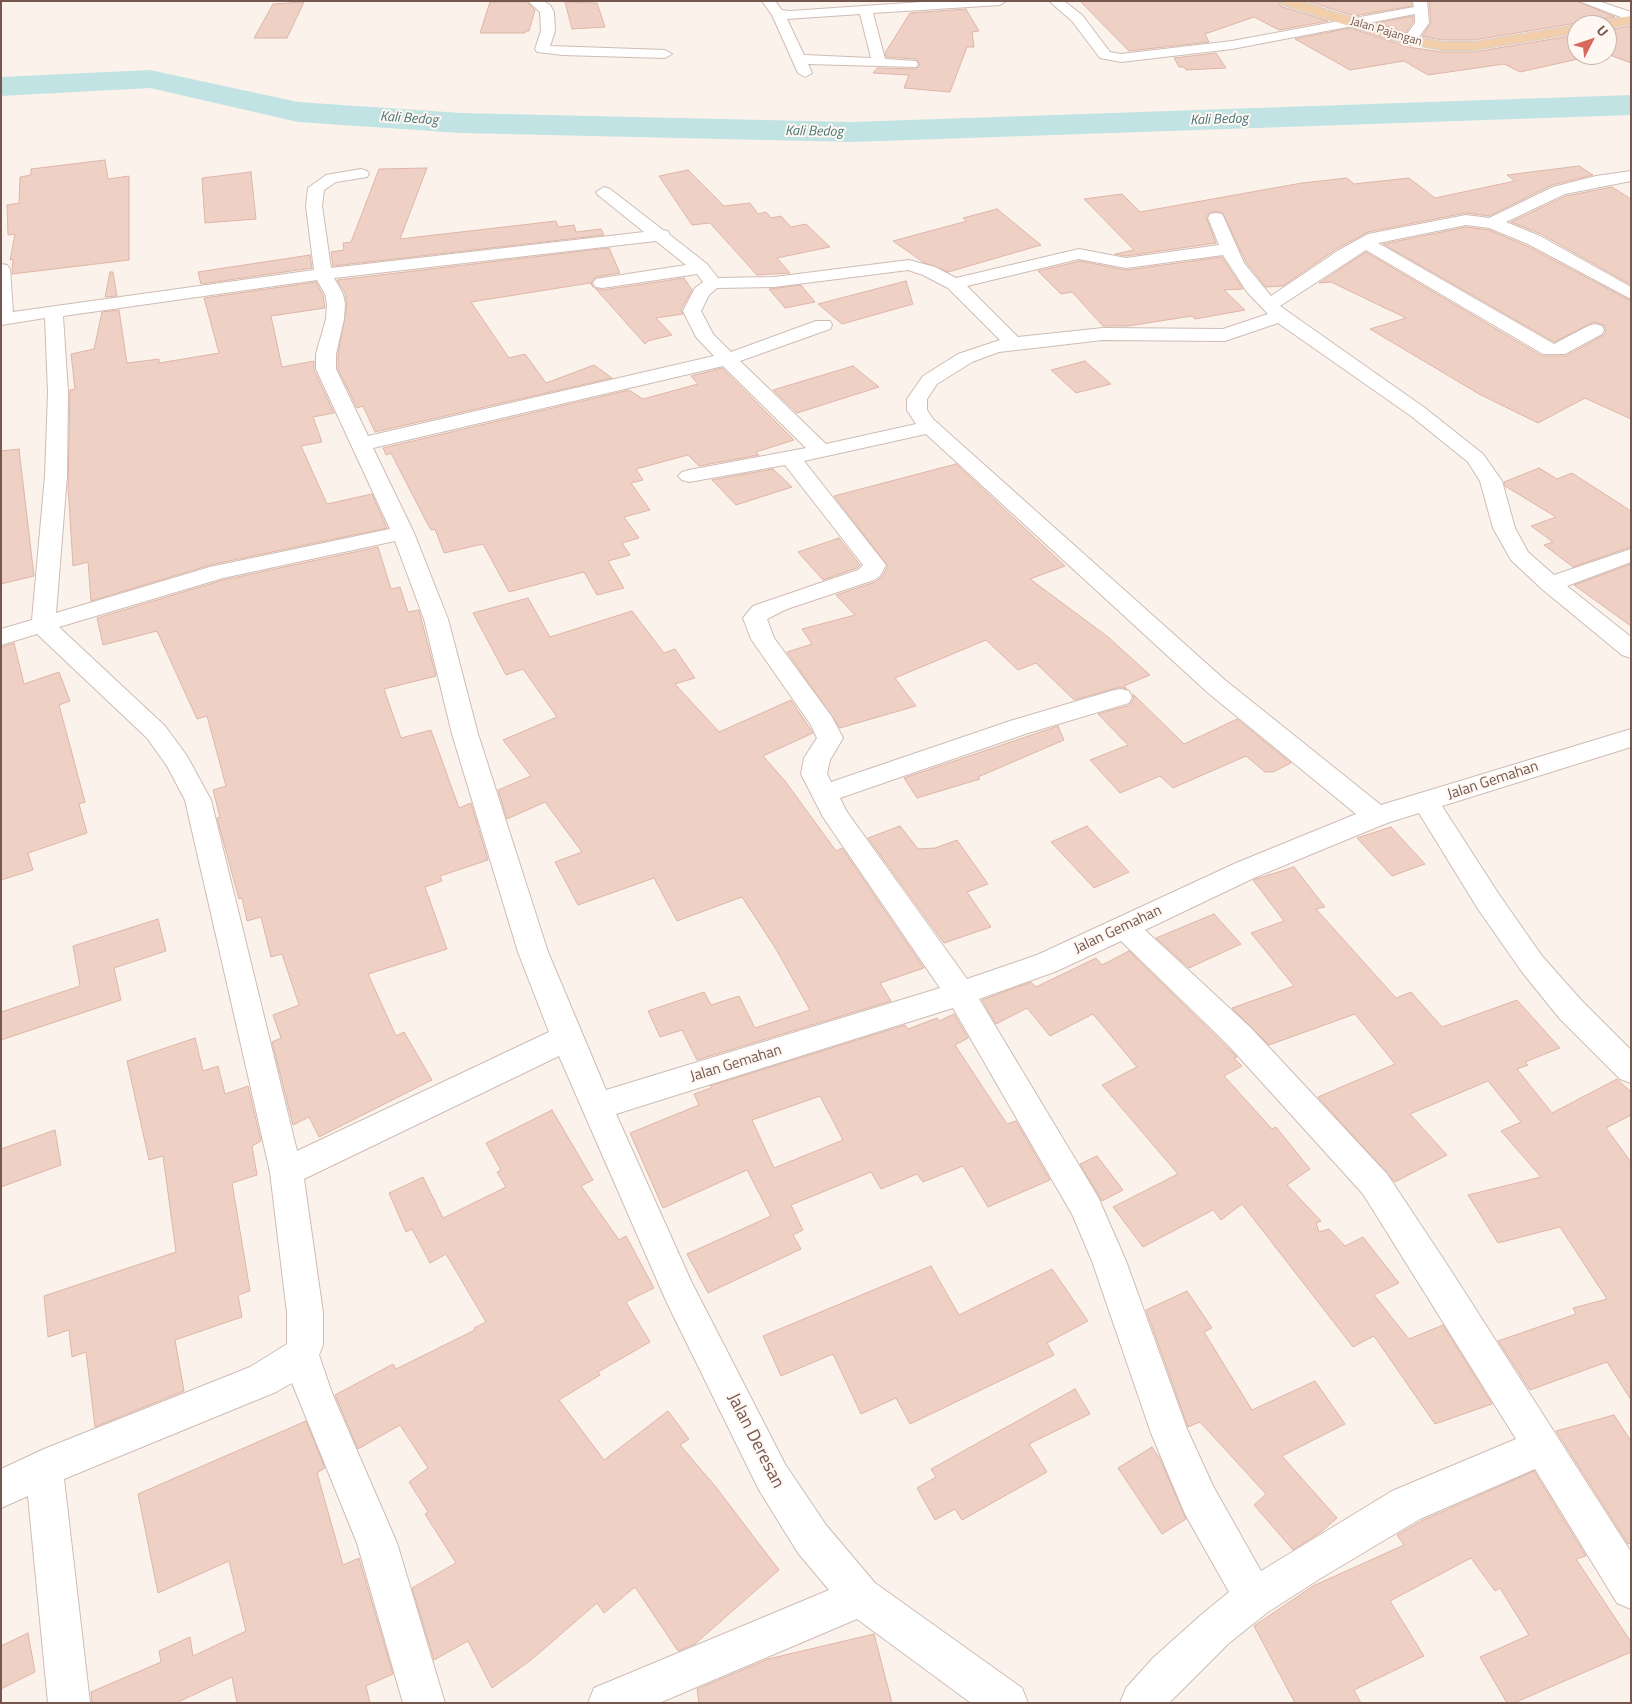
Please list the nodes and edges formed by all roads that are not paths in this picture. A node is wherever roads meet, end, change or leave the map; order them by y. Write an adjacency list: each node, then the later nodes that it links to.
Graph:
1 (534, 1): 17 (street)
2 (768, 1): 10 (street)
3 (1000, 1): 9 (street)
4 (1055, 1): 14 (street)
5 (1286, 1): 11 (main road, Jalan Pajangan)
6 (1394, 1): 11 (street)
7 (1585, 1): 12 (street)
8 (1421, 5): 14 (street); 16 (street)
9 (866, 11): 10 (street); 19 (street)
10 (778, 14): 18 (street)
11 (1333, 15): 14 (main road, Jalan Pajangan)
12 (1631, 18): 13 (main road)
13 (1617, 21)
14 (1352, 22): 16 (main road, Jalan Pajangan)
15 (1567, 31): 16 (main road, Jalan Pajangan)
16 (1409, 41)
17 (665, 54)
18 (797, 59): 19 (street); 21 (street)
19 (879, 62): 20 (street)
20 (911, 64)
21 (805, 72)
22 (361, 174): 32 (street, Jalan Deresan)
23 (1631, 176): 26 (street)
24 (604, 192): 27 (street)
25 (1216, 218): 29 (street)
26 (1492, 223): 28 (street); 36 (street)
27 (662, 235): 30 (street); 32 (street)
28 (1365, 242): 37 (street); 41 (street)
29 (1228, 248): 35 (street); 37 (street)
30 (701, 268): 33 (street); 34 (street)
31 (1, 269): 39 (street)
32 (323, 274): 38 (street); 45 (street, Jalan Deresan)
33 (602, 283)
34 (714, 283): 35 (street); 43 (street)
35 (954, 284): 42 (street)
36 (1631, 294)
37 (1274, 310): 42 (street); 51 (street)
38 (54, 312): 39 (street); 52 (street)
39 (3, 319)
40 (823, 325): 43 (street)
41 (1595, 330)
42 (1013, 343): 44 (street)
43 (728, 359): 45 (street); 46 (street)
44 (930, 427): 46 (street); 59 (street)
45 (362, 444): 49 (street, Jalan Deresan)
46 (820, 451): 47 (street)
47 (790, 458): 48 (street); 57 (street)
48 (689, 476)
49 (403, 532): 52 (street); 62 (street, Jalan Deresan)
50 (1629, 555): 51 (street)
51 (1550, 584): 54 (street)
52 (43, 626): 53 (street); 65 (street)
53 (1, 637)
54 (1631, 650)
55 (1120, 697): 57 (street)
56 (1631, 738): 58 (street, Jalan Gemahan)
57 (824, 794): 61 (street)
58 (1426, 802): 59 (street, Jalan Gemahan); 63 (street)
59 (1377, 816): 60 (street, Jalan Gemahan)
60 (1124, 927): 61 (street, Jalan Gemahan); 67 (street)
61 (960, 993): 64 (street, Jalan Gemahan); 72 (street)
62 (567, 1038): 64 (street, Jalan Deresan); 65 (street)
63 (1631, 1070)
64 (598, 1106): 71 (street, Jalan Deresan)
65 (286, 1172): 66 (street)
66 (301, 1355): 68 (street); 74 (street)
67 (1543, 1447): 70 (street); 72 (street)
68 (44, 1468): 69 (street); 73 (street)
69 (1, 1488)
70 (1631, 1588)
71 (861, 1596): 75 (street); 76 (street, Jalan Deresan)
72 (1254, 1598): 77 (street)
73 (69, 1703)
74 (424, 1703)
75 (609, 1703)
76 (1007, 1703)
77 (1141, 1703)

